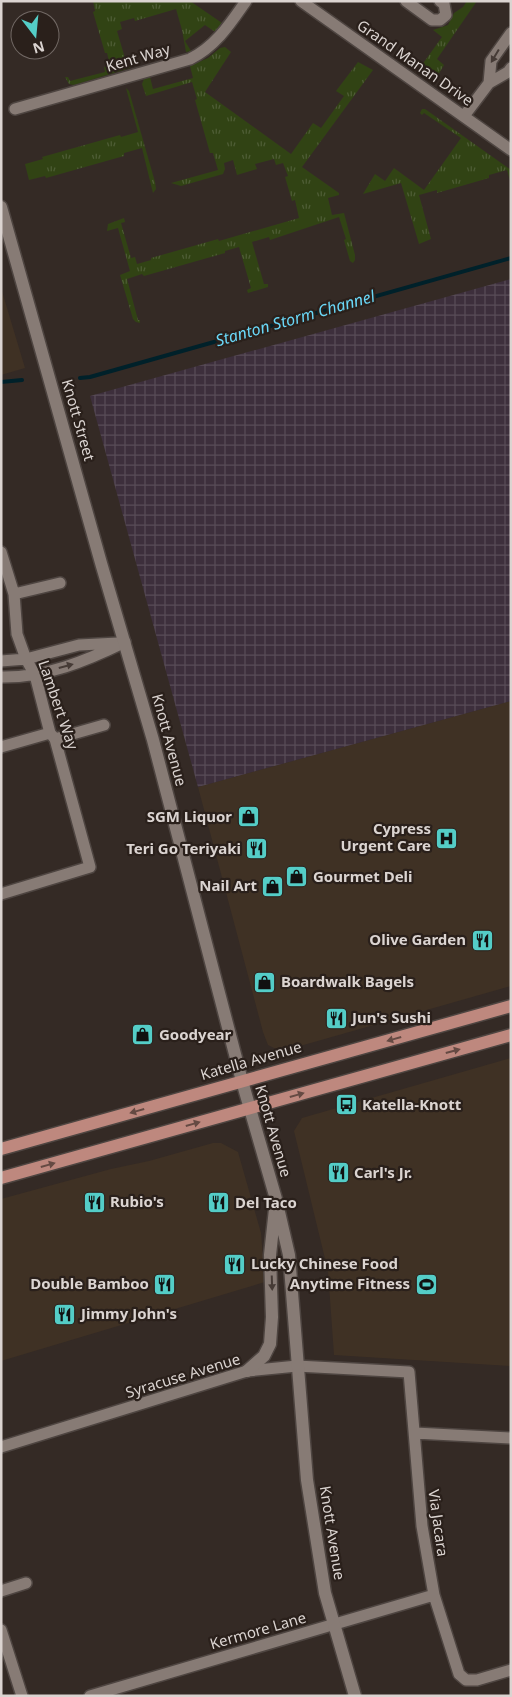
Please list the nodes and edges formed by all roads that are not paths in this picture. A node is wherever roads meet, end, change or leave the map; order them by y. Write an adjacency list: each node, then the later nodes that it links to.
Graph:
1 (246, 1): 8 (street, Kent Way)
2 (301, 1): 9 (street, Grand Manan Drive)
3 (406, 1): 4 (street)
4 (440, 1)
5 (511, 33): 7 (street, one-way to 7)
6 (511, 68): 7 (street)
7 (489, 83): 9 (street)
8 (15, 109)
9 (464, 116): 10 (street, Grand Manan Drive)
10 (511, 150)
11 (1, 207): 16 (main road, Knott Street)
12 (1, 552): 13 (street, Lambert Way)
13 (5, 576): 15 (street, Lambert Way)
14 (60, 583): 15 (street)
15 (14, 594): 17 (street, Lambert Way)
16 (125, 642): 17 (street); 19 (street, one-way to 16); 27 (main road, Knott Avenue)
17 (26, 659): 18 (street); 19 (street, Lambert Way)
18 (1, 661)
19 (35, 675): 20 (street); 22 (street, Lambert Way)
20 (1, 677)
21 (104, 725): 22 (street)
22 (53, 736): 23 (street); 24 (street, Lambert Way)
23 (1, 746)
24 (1, 894)
25 (511, 1006): 27 (main road, Katella Avenue, one-way to 27)
26 (511, 1035): 28 (main road, one-way to 26)
27 (242, 1081): 28 (main road, Knott Avenue); 29 (main road, Katella Avenue, one-way to 29)
28 (250, 1108): 30 (main road, one-way to 28); 31 (main road, Knott Avenue)
29 (1, 1149)
30 (1, 1178)
31 (276, 1199): 32 (main road, Knott Avenue); 33 (main road, one-way to 33)
32 (297, 1366): 33 (street, Syracuse Avenue); 34 (street, Syracuse Avenue); 41 (main road, Knott Avenue)
33 (247, 1372): 37 (street, Syracuse Avenue)
34 (408, 1372): 35 (street, Via Jacara)
35 (415, 1433): 36 (street); 40 (street, Via Jacara)
36 (511, 1438)
37 (1, 1447)
38 (26, 1583): 39 (street)
39 (1, 1591)
40 (434, 1594): 41 (street, Kermore Lane); 43 (street, Via Jacara)
41 (334, 1624): 45 (street, Kermore Lane); 46 (main road, Knott Avenue)
42 (1, 1630): 44 (street)
43 (511, 1670)
44 (22, 1696)
45 (90, 1696)
46 (355, 1696)

